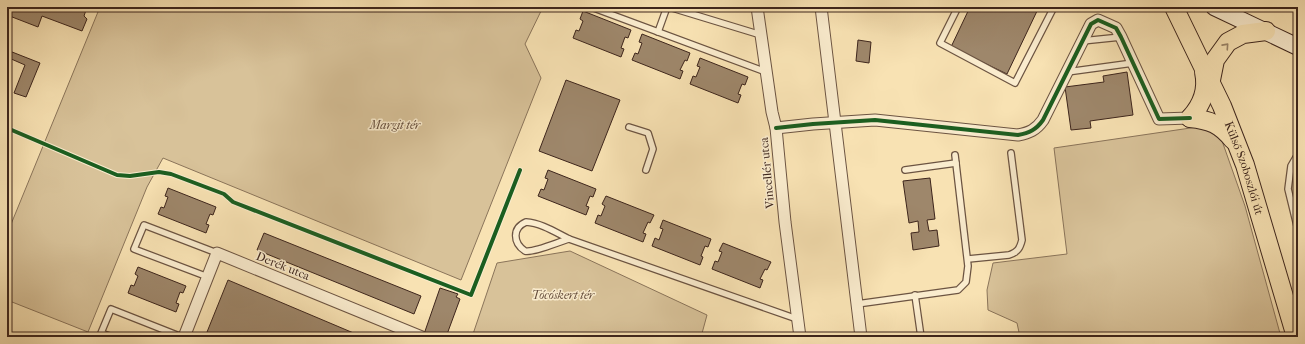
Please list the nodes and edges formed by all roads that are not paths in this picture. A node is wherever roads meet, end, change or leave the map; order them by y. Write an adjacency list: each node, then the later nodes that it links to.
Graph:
1 (591, 7): 10 (lane)
2 (668, 7): 10 (lane); 11 (lane)
3 (757, 7): 11 (street, Vincellér utca)
4 (821, 7): 21 (street)
5 (958, 7): 6 (lane)
6 (1054, 7)
7 (1174, 7): 15 (main road, Külső Szoboszlói út)
8 (1214, 7): 9 (street)
9 (1266, 31): 14 (street); 19 (main road, one-way to 9)
10 (658, 32): 17 (lane)
11 (761, 36): 17 (street, Vincellér utca)
12 (1121, 37): 13 (lane); 13 (street); 16 (street)
13 (1082, 42): 18 (street)
14 (1298, 47)
15 (1201, 62): 19 (main road, Külső Szoboszlói út); 20 (main road)
16 (1133, 63): 18 (lane); 20 (street)
17 (766, 72): 23 (street, Vincellér utca)
18 (1066, 72): 21 (street)
19 (1210, 80): 24 (main road, Külső Szoboszlói út)
20 (1190, 118): 24 (main road)
21 (834, 122): 23 (street); 37 (street)
22 (629, 127): 29 (lane)
23 (776, 128): 38 (street, Vincellér utca)
24 (1237, 145): 45 (main road, Külső Szoboszlói út)
25 (1011, 153): 34 (lane)
26 (1298, 154): 31 (lane)
27 (955, 155): 28 (lane)
28 (956, 163): 30 (lane); 34 (lane)
29 (646, 170)
30 (905, 170)
31 (1298, 230)
32 (569, 239): 32 (lane); 38 (lane)
33 (217, 253): 35 (street); 35 (lane); 41 (street, Derék utca)
34 (968, 259): 36 (lane)
35 (208, 277): 40 (street)
36 (915, 295): 37 (lane); 44 (lane)
37 (856, 304): 43 (street)
38 (798, 319): 42 (street, Vincellér utca)
39 (112, 337): 40 (lane)
40 (183, 337)
41 (422, 337)
42 (800, 337)
43 (861, 337)
44 (921, 337)
45 (1296, 337)

